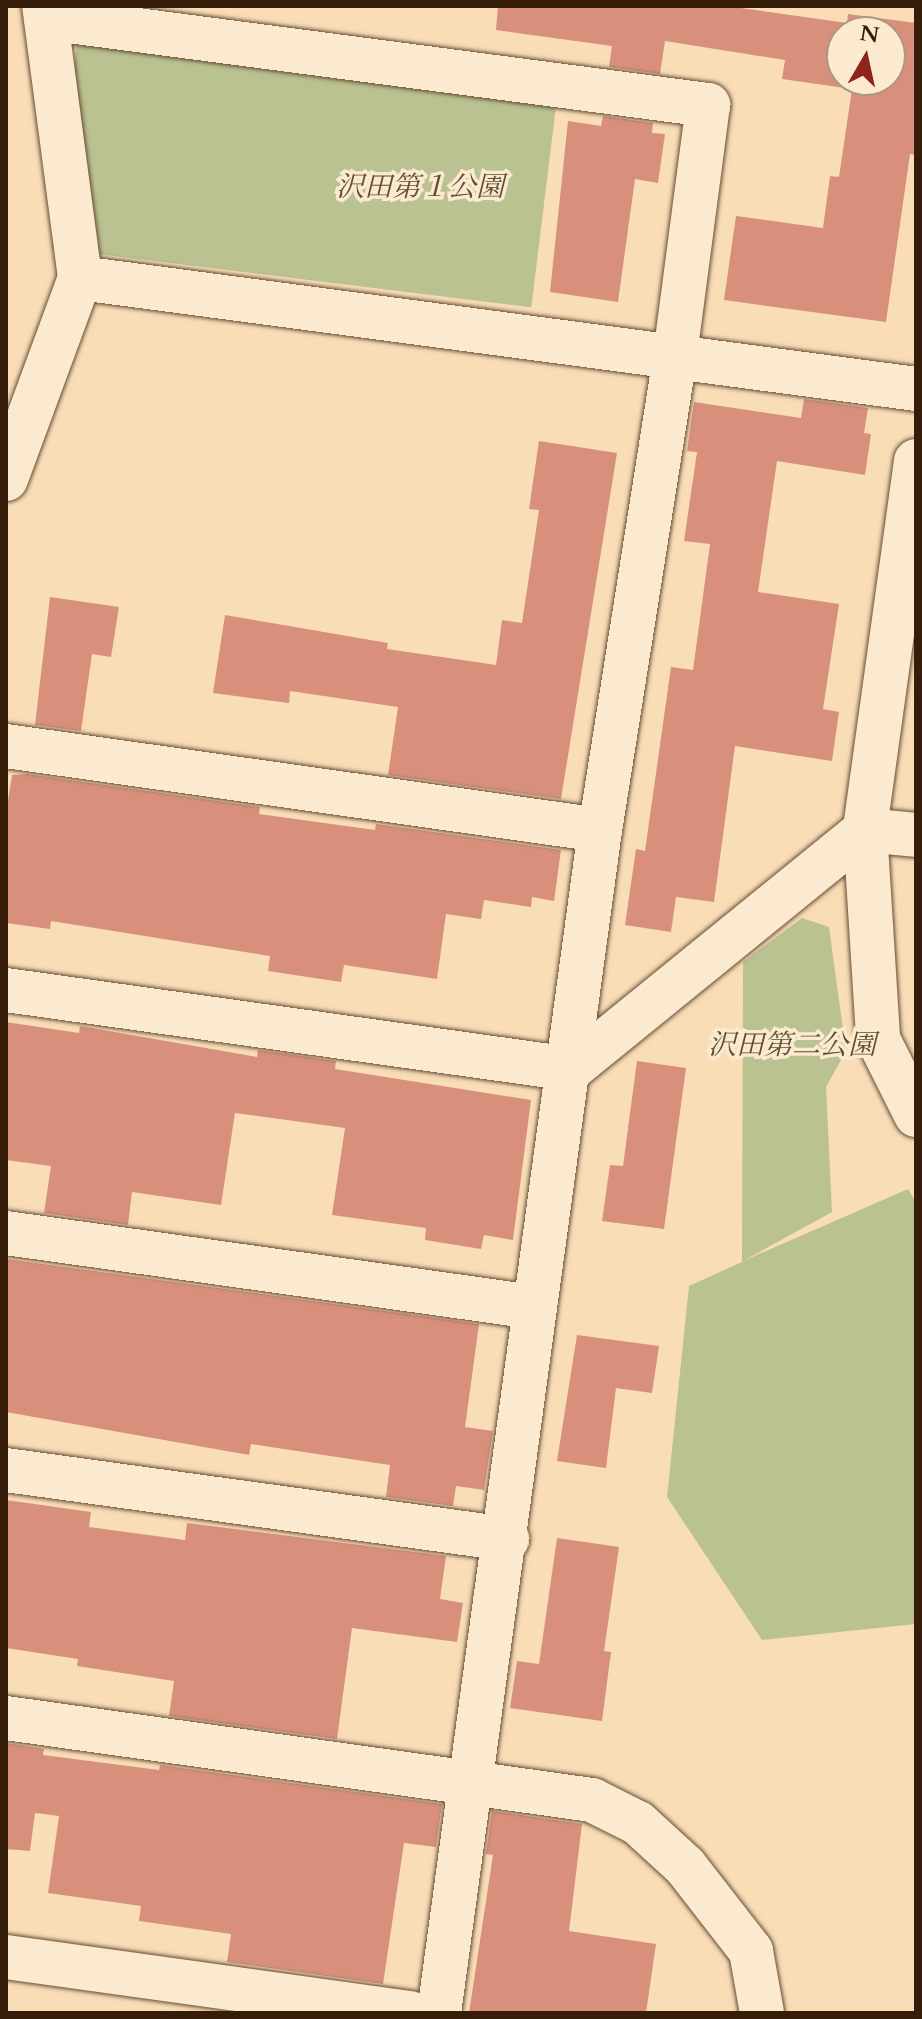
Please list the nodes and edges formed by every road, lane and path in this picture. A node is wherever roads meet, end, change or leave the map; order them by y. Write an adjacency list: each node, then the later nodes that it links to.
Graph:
1 (45, 12): 2 (street); 3 (street)
2 (80, 278): 3 (street); 6 (street)
3 (675, 357): 4 (street); 9 (street)
4 (916, 389)
5 (916, 461): 7 (street)
6 (6, 479)
7 (906, 614): 10 (street)
8 (6, 746): 9 (street)
9 (600, 830): 13 (street)
10 (865, 830): 11 (street); 13 (street); 14 (street)
11 (916, 835)
12 (6, 990): 13 (street)
13 (571, 1069): 16 (street)
14 (916, 1115)
15 (6, 1233): 16 (street)
16 (534, 1307): 18 (street)
17 (6, 1470): 18 (street)
18 (507, 1539): 20 (street)
19 (6, 1718): 20 (street)
20 (471, 1786): 23 (street); 24 (street)
21 (6, 1957): 22 (street)
22 (411, 2013)
23 (439, 2013)
24 (762, 2013)

